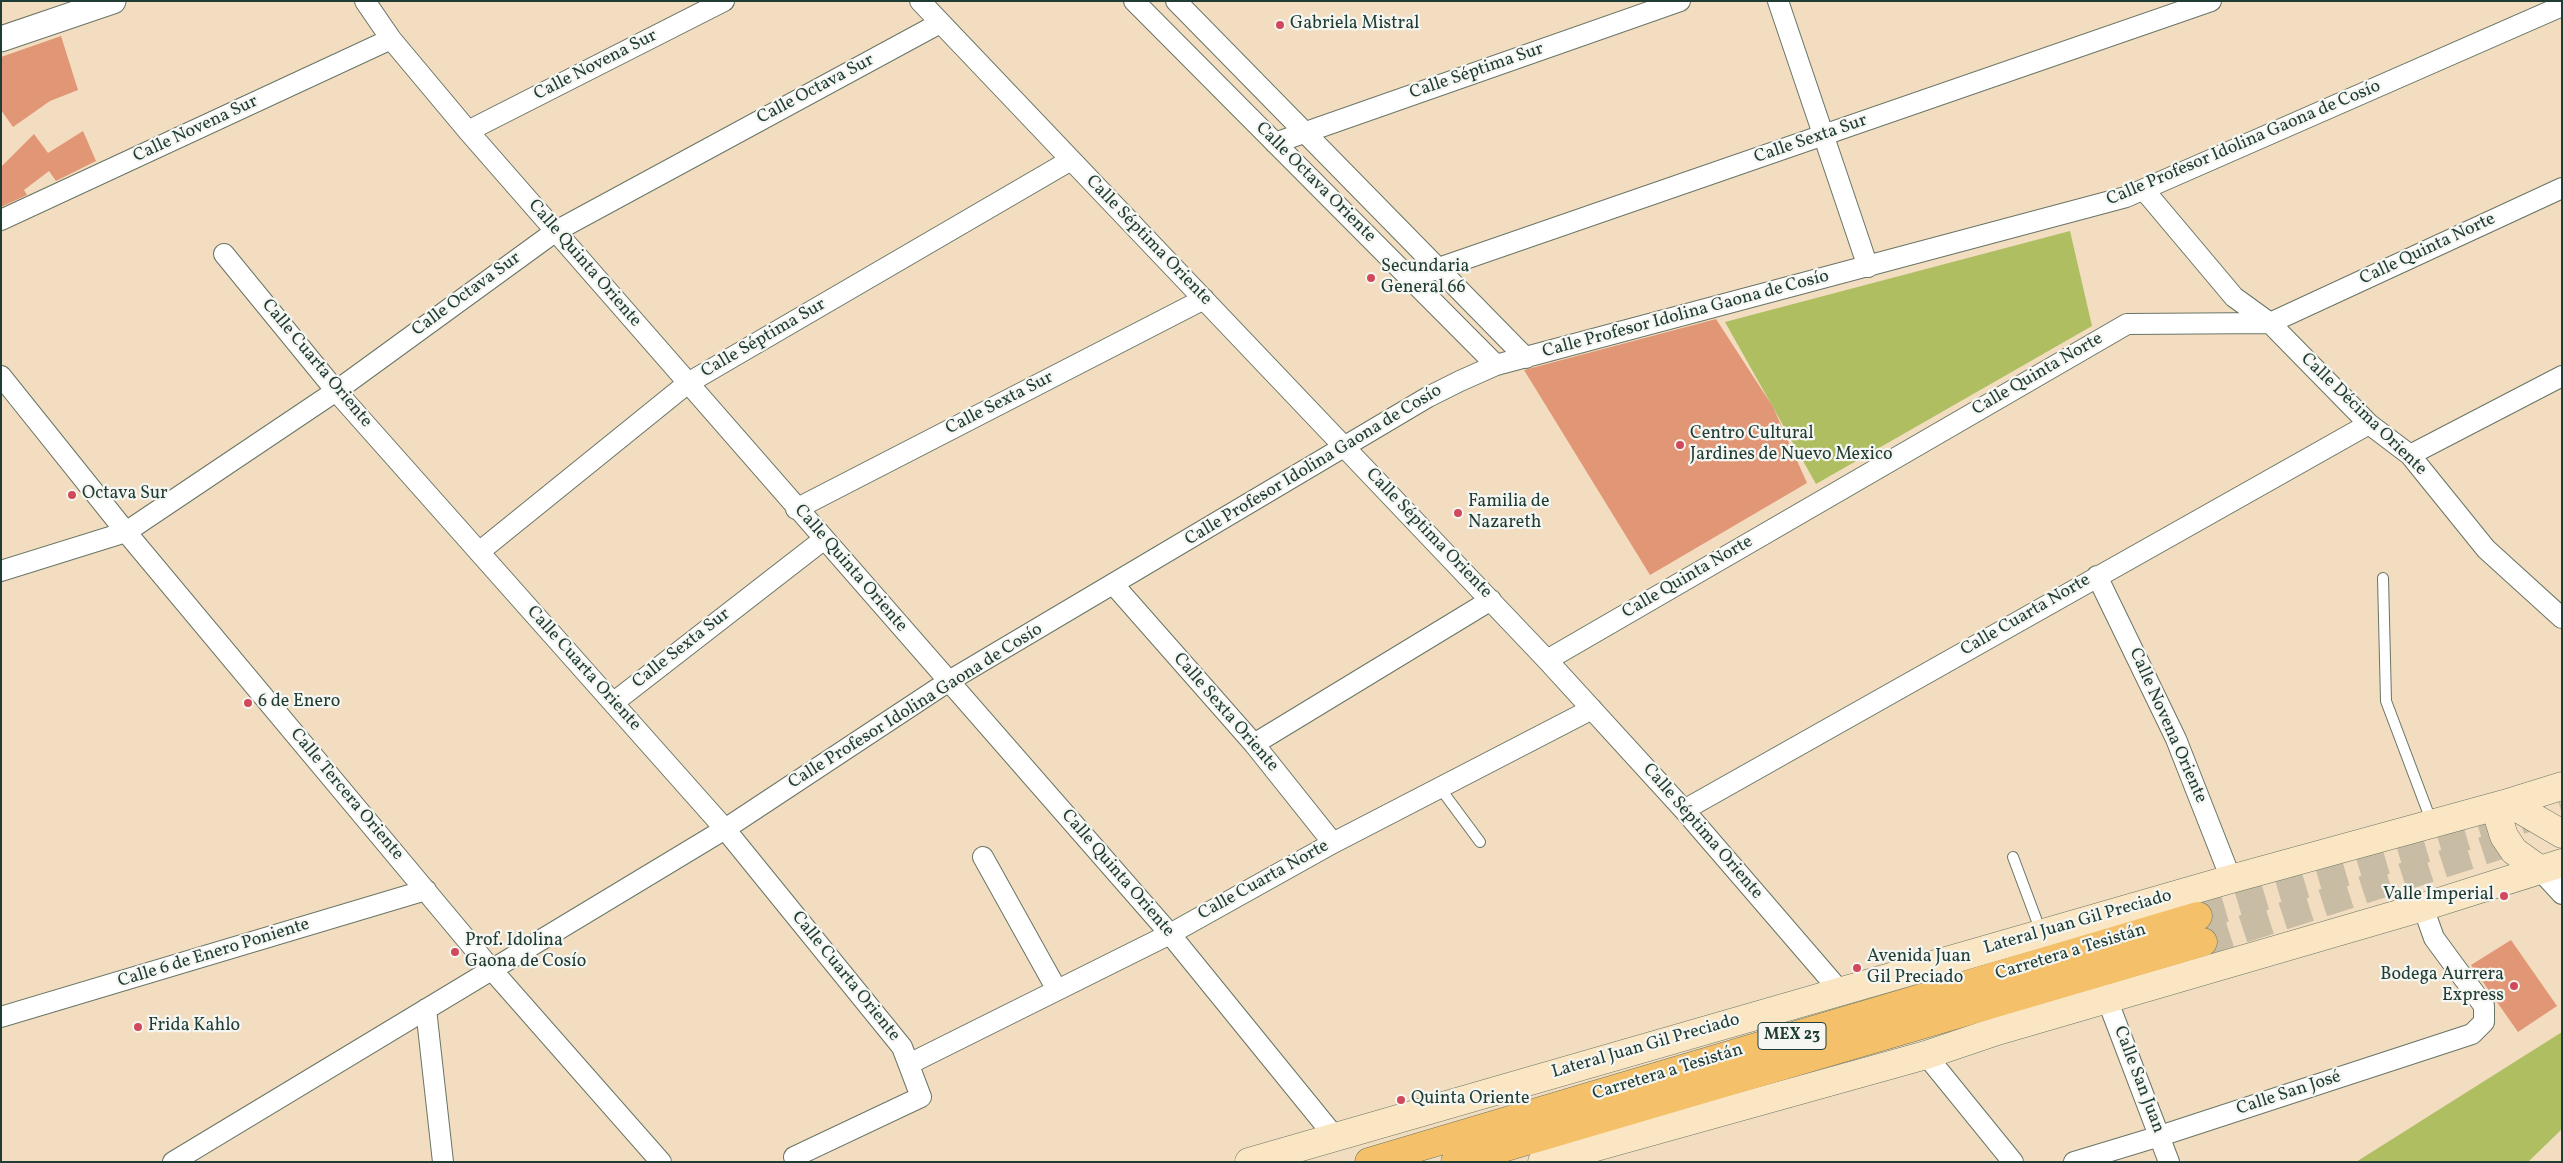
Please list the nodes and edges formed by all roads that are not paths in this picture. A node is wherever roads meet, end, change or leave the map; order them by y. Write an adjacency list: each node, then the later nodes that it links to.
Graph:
1 (113, 1): 12 (street)
2 (365, 1): 13 (street, Calle Quinta Oriente)
3 (724, 1): 14 (street, Calle Novena Sur)
4 (1175, 1): 10 (street); 15 (street, Calle Octava Oriente)
5 (1680, 1): 15 (street, Calle Séptima Sur)
6 (1778, 1): 16 (street)
7 (2211, 1): 16 (street, Calle Sexta Sur)
8 (924, 2): 11 (street, Calle Séptima Oriente)
9 (2562, 6): 20 (street, Calle Profesor Idolina Gaona de Cosío)
10 (1139, 7): 17 (street, Calle Octava Oriente)
11 (940, 22): 18 (street, Calle Séptima Oriente); 22 (street, Calle Octava Sur)
12 (1, 39)
13 (391, 39): 14 (street, Calle Quinta Oriente); 21 (street, Calle Novena Sur)
14 (468, 131): 22 (street, Calle Quinta Oriente)
15 (1305, 132): 17 (street, Calle Séptima Sur); 25 (street, Calle Octava Oriente)
16 (1824, 136): 24 (street); 25 (street, Calle Sexta Sur)
17 (1275, 143): 26 (street, Calle Octava Oriente)
18 (1071, 160): 27 (street, Calle Séptima Oriente); 33 (street, Calle Séptima Sur)
19 (2562, 188): 28 (street, Calle Quinta Norte)
20 (2144, 190): 24 (street, Calle Profesor Idolina Gaona de Cosío); 28 (street, Calle Décima Oriente)
21 (1, 220)
22 (556, 230): 33 (street, Calle Quinta Oriente); 34 (street, Calle Octava Sur)
23 (224, 254): 34 (street, Calle Cuarta Oriente)
24 (1868, 266): 29 (street, Calle Profesor Idolina Gaona de Cosío)
25 (1439, 268): 26 (street, Calle Sexta Sur); 29 (street, Calle Octava Oriente)
26 (1410, 278): 30 (street, Calle Octava Oriente)
27 (1204, 300): 36 (street, Calle Séptima Oriente); 38 (street, Calle Sexta Sur)
28 (2270, 323): 35 (street, Calle Décima Oriente); 48 (street, Calle Quinta Norte)
29 (1526, 358): 30 (street, Calle Profesor Idolina Gaona de Cosío)
30 (1496, 366): 36 (street, Calle Profesor Idolina Gaona de Cosío)
31 (1, 376): 39 (street, Calle Tercera Oriente)
32 (2562, 376): 37 (street)
33 (688, 383): 38 (street, Calle Quinta Oriente); 41 (street, Calle Séptima Sur)
34 (336, 391): 39 (street, Calle Octava Sur); 41 (street, Calle Cuarta Oriente)
35 (2369, 424): 37 (street, Calle Décima Oriente); 43 (street, Calle Cuarta Norte)
36 (1346, 448): 45 (street, Calle Profesor Idolina Gaona de Cosío); 46 (street, Calle Séptima Oriente)
37 (2410, 455): 47 (street, Calle Décima Oriente)
38 (796, 509): 40 (street, Calle Quinta Oriente)
39 (126, 532): 42 (street, Calle Octava Sur); 66 (street, Calle Tercera Oriente)
40 (822, 540): 49 (street, Calle Quinta Oriente); 50 (street, Calle Sexta Sur)
41 (479, 552): 50 (street, Calle Cuarta Oriente)
42 (1, 571)
43 (2097, 576): 56 (street, Calle Cuarta Norte); 65 (street, Calle Novena Oriente)
44 (2383, 578): 57 (lane)
45 (1114, 585): 49 (street, Calle Profesor Idolina Gaona de Cosío); 52 (street, Calle Sexta Oriente)
46 (1491, 600): 48 (street, Calle Séptima Oriente); 52 (street)
47 (2562, 618)
48 (1547, 660): 51 (street, Calle Séptima Oriente)
49 (949, 682): 58 (street, Calle Profesor Idolina Gaona de Cosío); 70 (street, Calle Quinta Oriente)
50 (613, 703): 58 (street, Calle Cuarta Oriente)
51 (1592, 709): 54 (street, Calle Cuarta Norte); 56 (street, Calle Séptima Oriente)
52 (1254, 744): 61 (street, Calle Sexta Oriente)
53 (2562, 786): 55 (main road, Lateral Juan Gil Preciado)
54 (1440, 788): 60 (lane); 61 (street, Calle Cuarta Norte)
55 (2507, 804): 57 (main road, Lateral Juan Gil Preciado); 59 (main road); 64 (main road)
56 (1684, 810): 73 (street, Calle Séptima Oriente)
57 (2433, 824): 65 (main road, Lateral Juan Gil Preciado)
58 (724, 829): 71 (street, Calle Profesor Idolina Gaona de Cosío); 78 (street, Calle Cuarta Oriente)
59 (2562, 834)
60 (1480, 842)
61 (1333, 843): 70 (street, Calle Cuarta Norte)
62 (983, 857): 72 (street)
63 (2013, 857): 69 (lane)
64 (2550, 866): 67 (street); 68 (main road)
65 (2231, 879): 69 (main road, Lateral Juan Gil Preciado)
66 (426, 890): 71 (street, Calle Tercera Oriente); 76 (street, Calle 6 de Enero Poniente)
67 (2562, 894)
68 (2423, 907): 74 (main road); 79 (street, Calle San José)
69 (2041, 933): 73 (main road, Lateral Juan Gil Preciado)
70 (1170, 934): 72 (street, Calle Cuarta Norte); 80 (street, Calle Quinta Oriente)
71 (492, 970): 75 (street, Calle Profesor Idolina Gaona de Cosío); 84 (street, Calle Tercera Oriente)
72 (1057, 990): 78 (street, Calle Cuarta Norte)
73 (1840, 991): 80 (main road, Lateral Juan Gil Preciado)
74 (2107, 999): 77 (main road); 79 (street, Calle San Juan)
75 (426, 1009): 82 (street, Calle Profesor Idolina Gaona de Cosío); 83 (street)
76 (1, 1017)
77 (1926, 1055): 88 (main road); 89 (street)
78 (909, 1064): 81 (street, Calle Cuarta Oriente)
79 (2160, 1136): 90 (street, Calle San José); 91 (street, Calle San Juan)
80 (1335, 1137): 85 (main road, Lateral Juan Gil Preciado)
81 (794, 1157)
82 (180, 1160)
83 (443, 1162)
84 (661, 1162)
85 (1249, 1162)
86 (1369, 1162): 87 (main road, Carretera a Tesistán / MEX 23)
87 (1455, 1162)
88 (1542, 1162)
89 (2013, 1162)
90 (2074, 1162)
91 (2170, 1162)

